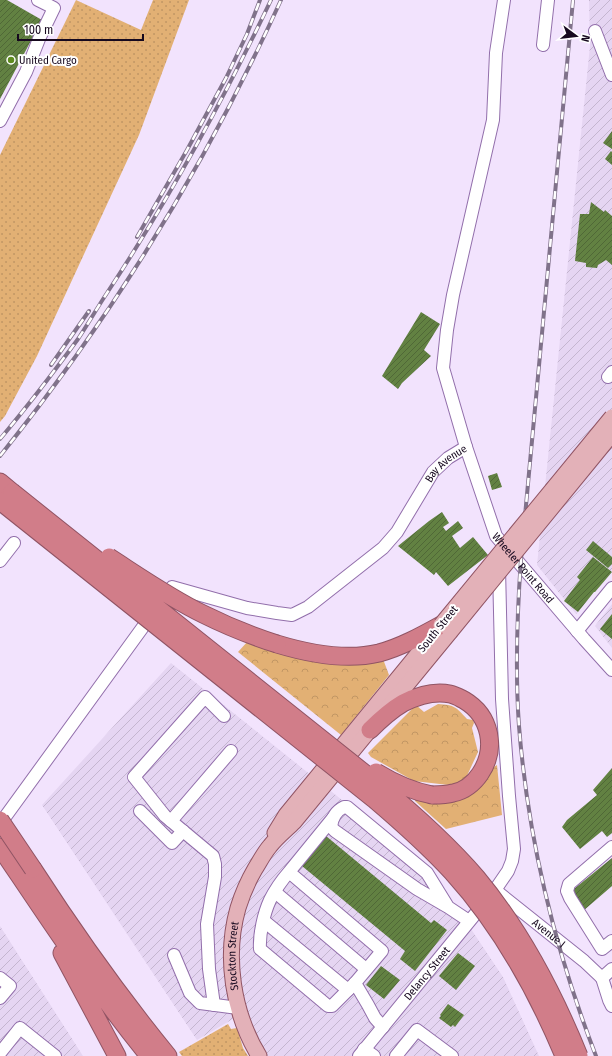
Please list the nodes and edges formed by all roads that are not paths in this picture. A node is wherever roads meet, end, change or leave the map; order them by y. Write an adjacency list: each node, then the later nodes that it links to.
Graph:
1 (38, 0): 7 (street)
2 (504, 0): 10 (street, Bay Avenue)
3 (548, 0): 5 (street)
4 (595, 31): 6 (street)
5 (543, 44)
6 (612, 75)
7 (0, 122)
8 (612, 417): 16 (main road, South Street, bridge)
9 (612, 434): 16 (main road, South Street, bridge)
10 (466, 447): 12 (street, Wheeler Point Road); 27 (street, Bay Avenue)
11 (4, 492): 16 (highway, bridge); 20 (highway, bridge); 63 (highway, bridge)
12 (496, 536): 17 (street, Wheeler Point Road); 35 (street, Delancy Street)
13 (14, 543): 14 (street)
14 (0, 561)
15 (612, 588): 17 (street)
16 (445, 629): 21 (main road, South Street); 29 (main road, South Street)
17 (577, 631): 18 (street, Wheeler Point Road)
18 (612, 670)
19 (224, 716): 26 (street)
20 (296, 718): 21 (highway, bridge); 64 (highway, bridge)
21 (370, 730): 29 (main road, South Street)
22 (231, 751): 26 (street)
23 (140, 811): 28 (street)
24 (333, 818): 32 (street); 37 (street); 37 (street)
25 (0, 820): 33 (highway, bridge)
26 (172, 821): 28 (street)
27 (0, 824)
28 (183, 831): 50 (street)
29 (270, 845): 34 (main road, South Street)
30 (0, 846): 33 (highway)
31 (612, 848): 41 (street)
32 (289, 872): 36 (street); 44 (street)
33 (29, 876): 57 (highway); 58 (highway); 59 (highway)
34 (250, 879): 52 (main road, Stockton Street)
35 (495, 890): 39 (street, Delancy Street); 43 (street, Avenue I)
36 (275, 892): 38 (street); 44 (street)
37 (448, 907): 39 (street)
38 (264, 921): 48 (street); 48 (street)
39 (469, 921): 53 (street, Delancy Street)
40 (612, 941): 41 (street)
41 (602, 949): 43 (street)
42 (174, 955): 50 (street)
43 (589, 966): 47 (street, Avenue I)
44 (366, 969): 48 (street)
45 (612, 969): 47 (street)
46 (0, 978): 49 (street)
47 (602, 978): 51 (street)
48 (351, 986): 53 (street)
49 (0, 998)
50 (214, 1005): 52 (street)
51 (612, 1006)
52 (238, 1008): 60 (main road, Stockton Street)
53 (382, 1027): 55 (street, Delancy Street)
54 (0, 1053): 56 (street)
55 (366, 1054)
56 (55, 1056)
57 (117, 1056)
58 (149, 1056)
59 (168, 1056)
60 (259, 1056)
61 (396, 1056): 62 (street)
62 (452, 1056)
63 (564, 1056)
64 (579, 1056)

